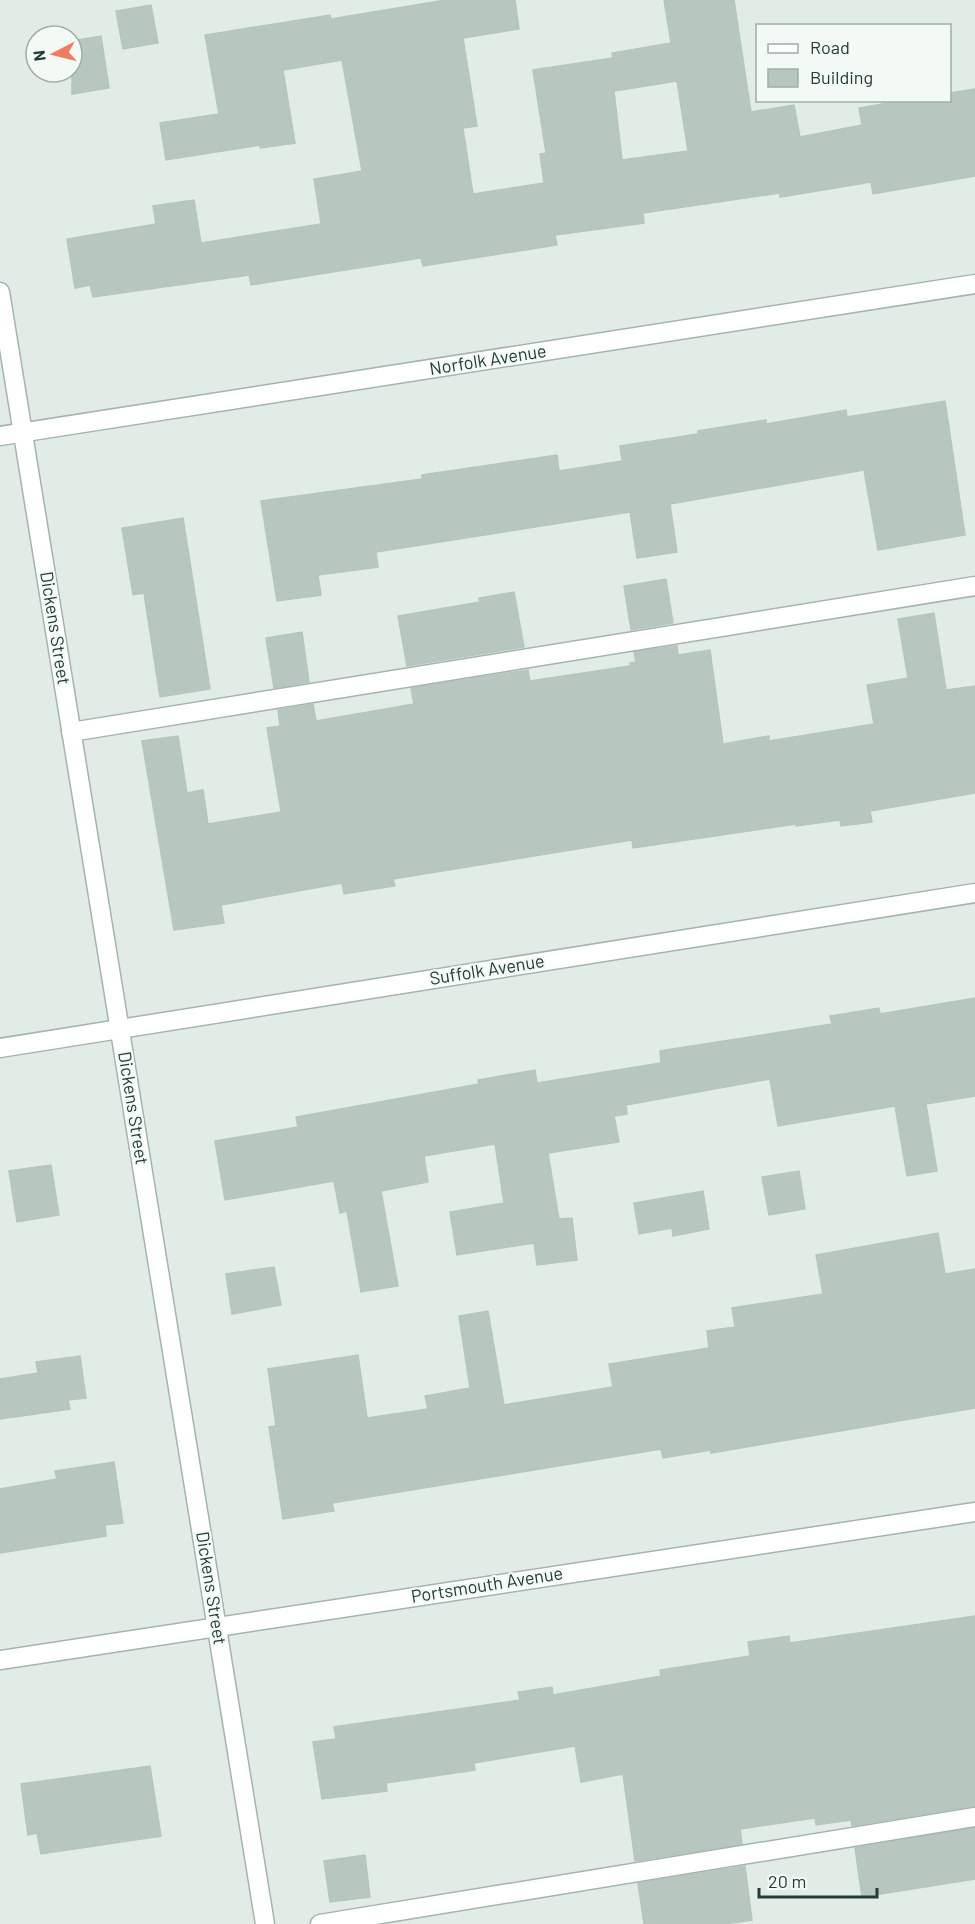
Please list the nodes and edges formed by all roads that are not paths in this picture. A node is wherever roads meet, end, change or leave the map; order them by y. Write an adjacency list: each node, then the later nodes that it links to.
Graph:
1 (975, 284): 3 (street, Norfolk Avenue)
2 (0, 292): 3 (street, Dickens Street)
3 (23, 432): 4 (street, Norfolk Avenue); 6 (street, Dickens Street)
4 (0, 436)
5 (975, 586): 6 (street)
6 (71, 732): 8 (street, Dickens Street)
7 (975, 892): 8 (street, Suffolk Avenue)
8 (120, 1029): 9 (street, Suffolk Avenue); 11 (street, Dickens Street)
9 (0, 1048)
10 (975, 1512): 11 (street, Portsmouth Avenue)
11 (217, 1626): 12 (street, Portsmouth Avenue); 14 (street, Dickens Street)
12 (0, 1660)
13 (975, 1817): 15 (street)
14 (265, 1924)
15 (320, 1924)

